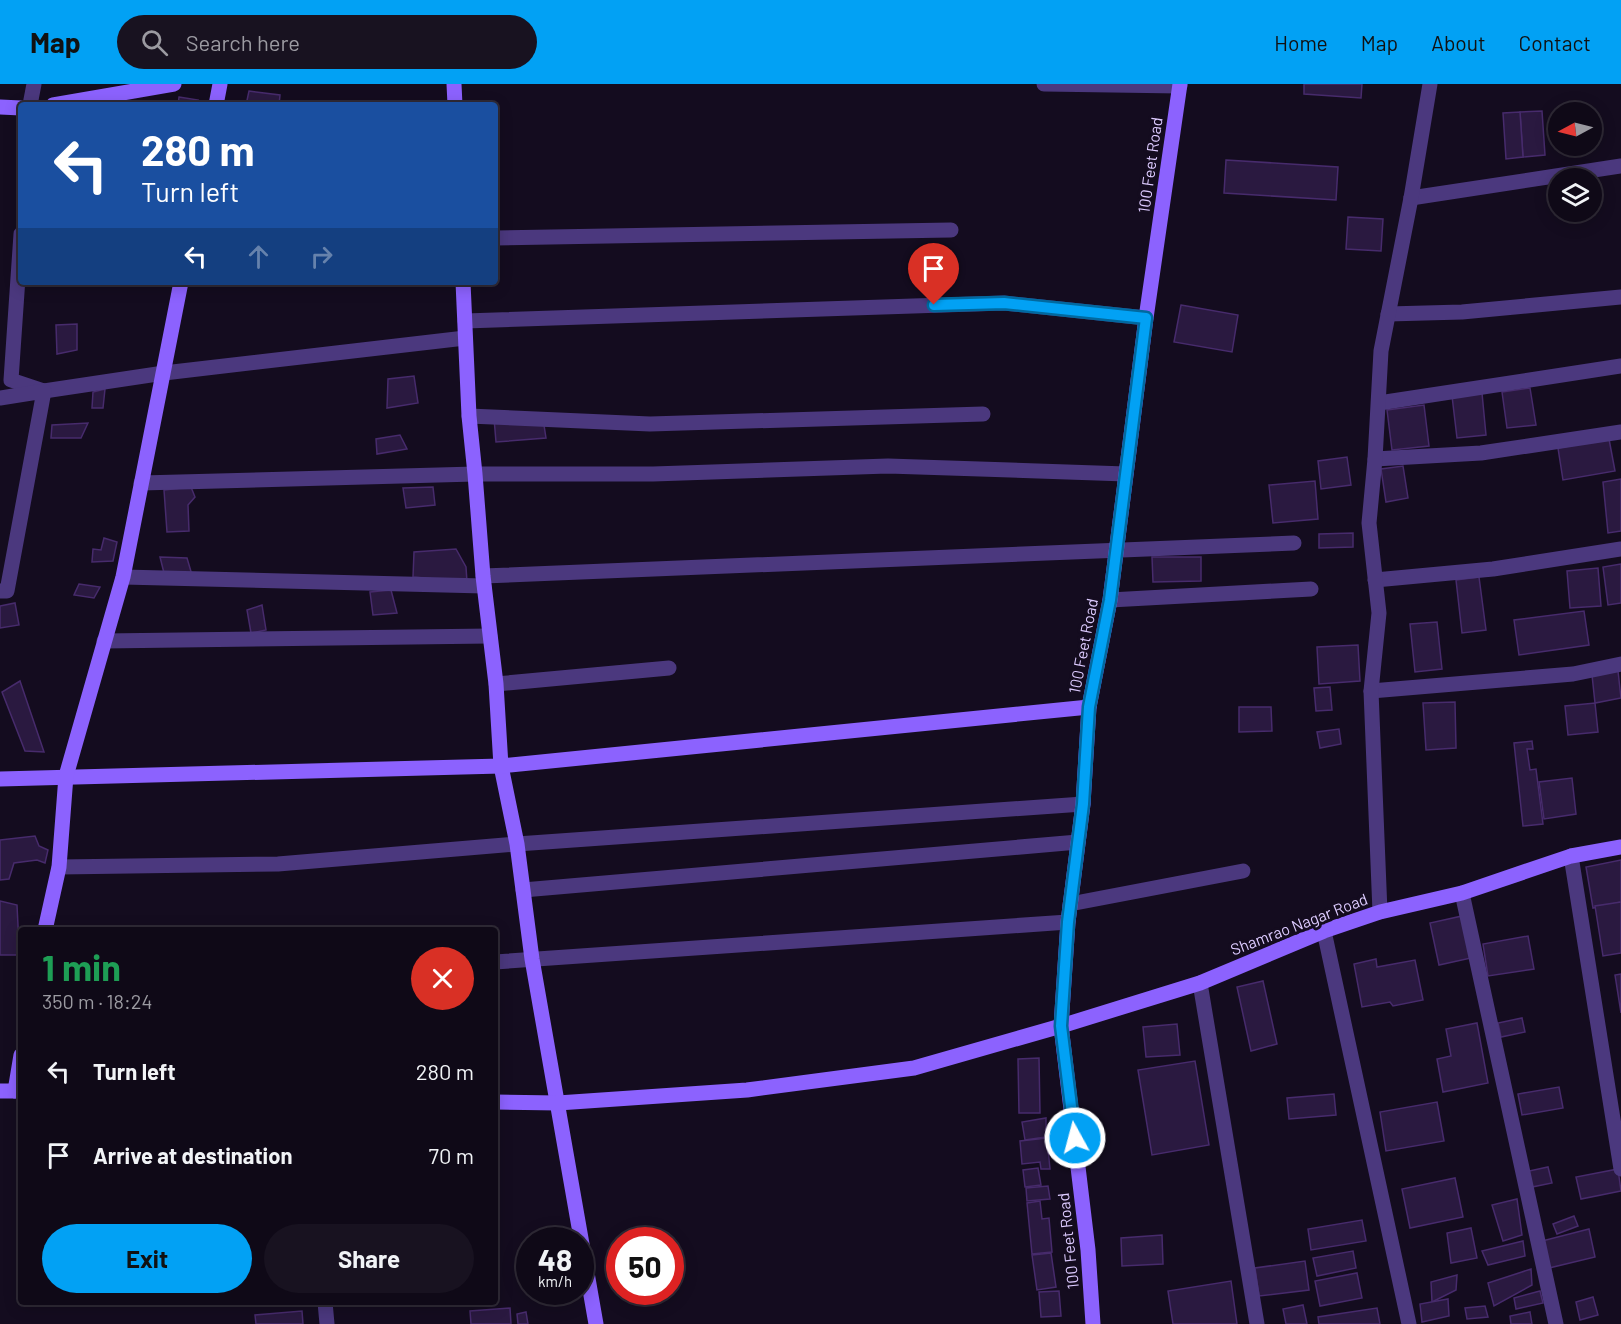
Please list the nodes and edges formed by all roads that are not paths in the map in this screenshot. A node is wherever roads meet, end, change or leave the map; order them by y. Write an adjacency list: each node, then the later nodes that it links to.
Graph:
1 (34, 84): 8 (street)
2 (174, 84): 9 (street)
3 (220, 84): 10 (street)
4 (454, 84): 11 (street)
5 (1044, 84): 7 (street)
6 (1430, 84): 15 (street)
7 (1180, 85): 23 (street, 100 Feet Road)
8 (31, 102)
9 (70, 102)
10 (217, 102)
11 (455, 102)
12 (0, 107): 13 (street)
13 (18, 108)
14 (1621, 166): 15 (street)
15 (1411, 198): 22 (street)
16 (951, 230): 17 (street)
17 (498, 238)
18 (18, 278): 28 (street)
19 (180, 285): 27 (street)
20 (463, 285): 24 (street)
21 (1621, 297): 22 (street)
22 (1388, 314): 30 (street)
23 (1146, 318): 24 (street); 36 (street, 100 Feet Road)
24 (465, 321): 25 (street)
25 (465, 338): 27 (street); 32 (street)
26 (1621, 366): 30 (street)
27 (164, 373): 28 (street); 37 (street)
28 (44, 391): 29 (street); 45 (street)
29 (0, 398)
30 (1379, 403): 34 (street)
31 (983, 414): 32 (street)
32 (469, 416): 35 (street)
33 (1621, 432): 34 (street)
34 (1375, 459): 42 (street)
35 (475, 474): 36 (street); 37 (street); 43 (street)
36 (1126, 474): 40 (street, 100 Feet Road)
37 (141, 483): 41 (street)
38 (1294, 543): 40 (street)
39 (1621, 549): 42 (street)
40 (1116, 551): 43 (street); 46 (street, 100 Feet Road)
41 (123, 577): 43 (street); 48 (street)
42 (1375, 580): 52 (street)
43 (484, 581): 47 (street)
44 (1311, 589): 46 (street)
45 (0, 591)
46 (1110, 600): 53 (street, 100 Feet Road)
47 (490, 636): 48 (street); 51 (street)
48 (104, 641): 55 (street)
49 (1621, 664): 52 (street)
50 (669, 668): 51 (street)
51 (496, 684): 54 (street)
52 (1371, 691): 67 (street)
53 (1089, 707): 54 (street); 57 (street, 100 Feet Road)
54 (501, 766): 55 (street); 59 (street)
55 (66, 776): 56 (street); 62 (street)
56 (0, 779)
57 (1083, 804): 58 (street, 100 Feet Road); 59 (street)
58 (1078, 842): 64 (street); 66 (street, 100 Feet Road)
59 (517, 844): 62 (street); 64 (street)
60 (1621, 847): 61 (street, Shamrao Nagar Road)
61 (1571, 856): 65 (street, Shamrao Nagar Road); 79 (street)
62 (59, 867): 69 (street)
63 (1244, 871): 66 (street)
64 (523, 890): 71 (street)
65 (1462, 893): 67 (street, Shamrao Nagar Road); 86 (street)
66 (1070, 904): 68 (street, 100 Feet Road)
67 (1380, 912): 70 (street, Shamrao Nagar Road)
68 (1068, 922): 71 (street); 74 (street, 100 Feet Road)
69 (46, 927)
70 (1324, 931): 73 (street, Shamrao Nagar Road); 85 (street)
71 (532, 959): 72 (street); 78 (street)
72 (498, 962)
73 (1200, 982): 74 (street, Shamrao Nagar Road); 84 (street)
74 (1061, 1026): 78 (street, Shamrao Nagar Road); 83 (street, 100 Feet Road)
75 (18, 1067): 76 (street)
76 (12, 1091)
77 (498, 1102): 78 (street, Shamrao Nagar Road)
78 (558, 1103): 82 (street)
79 (1621, 1169)
80 (325, 1305): 81 (street)
81 (327, 1324)
82 (596, 1324)
83 (1093, 1324)
84 (1257, 1324)
85 (1409, 1324)
86 (1556, 1324)

